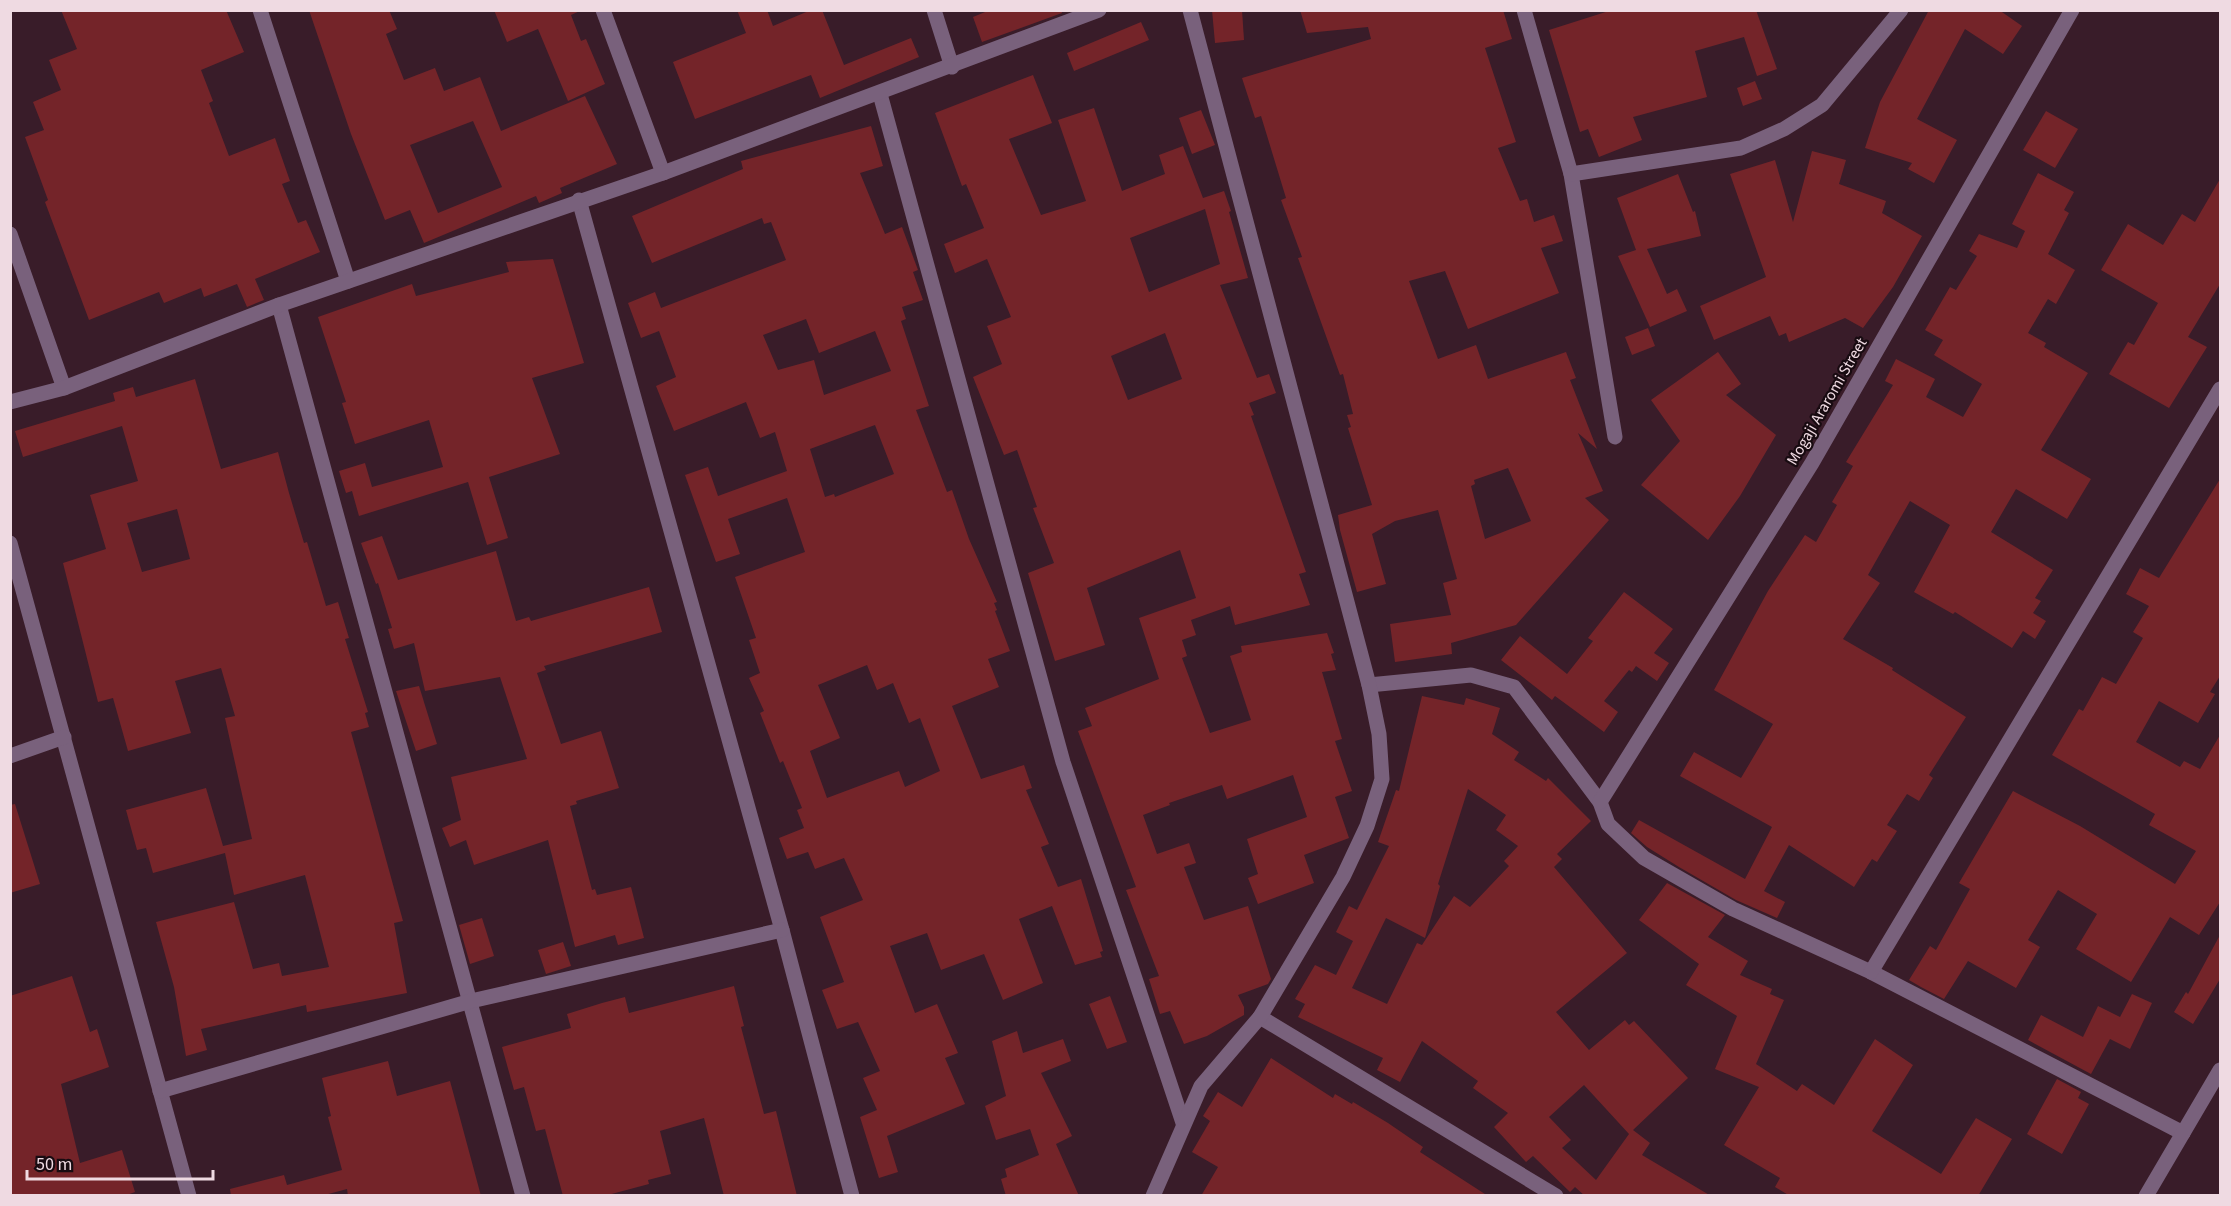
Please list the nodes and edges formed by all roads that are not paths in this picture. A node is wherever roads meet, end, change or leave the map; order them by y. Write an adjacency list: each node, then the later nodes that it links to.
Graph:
1 (260, 10): 15 (street)
2 (603, 10): 11 (street)
3 (934, 10): 9 (street)
4 (1099, 10): 9 (street)
5 (1190, 10): 22 (street)
6 (1524, 10): 12 (street)
7 (1901, 10): 12 (street)
8 (2072, 10): 25 (street, Mogaji Araromi Street)
9 (952, 67): 10 (street)
10 (880, 94): 11 (street); 32 (street)
11 (663, 173): 13 (street)
12 (1571, 174): 20 (street)
13 (579, 200): 15 (street); 26 (street)
14 (10, 234): 17 (street)
15 (348, 281): 16 (street)
16 (279, 305): 17 (street); 28 (street)
17 (64, 388): 19 (street)
18 (2220, 389): 27 (street)
19 (10, 402)
20 (1615, 437)
21 (10, 543): 23 (street)
22 (1369, 686): 25 (street); 29 (street)
23 (64, 737): 24 (street); 31 (street)
24 (10, 756)
25 (1600, 802): 27 (street)
26 (782, 930): 28 (street); 36 (street)
27 (1871, 972): 33 (street)
28 (471, 1001): 31 (street); 35 (street)
29 (1260, 1017): 32 (street); 38 (street)
30 (2220, 1070): 33 (street)
31 (160, 1091): 34 (street)
32 (1183, 1123): 37 (street)
33 (2183, 1133): 39 (street)
34 (189, 1196)
35 (523, 1196)
36 (852, 1196)
37 (1152, 1196)
38 (1556, 1196)
39 (2146, 1196)

